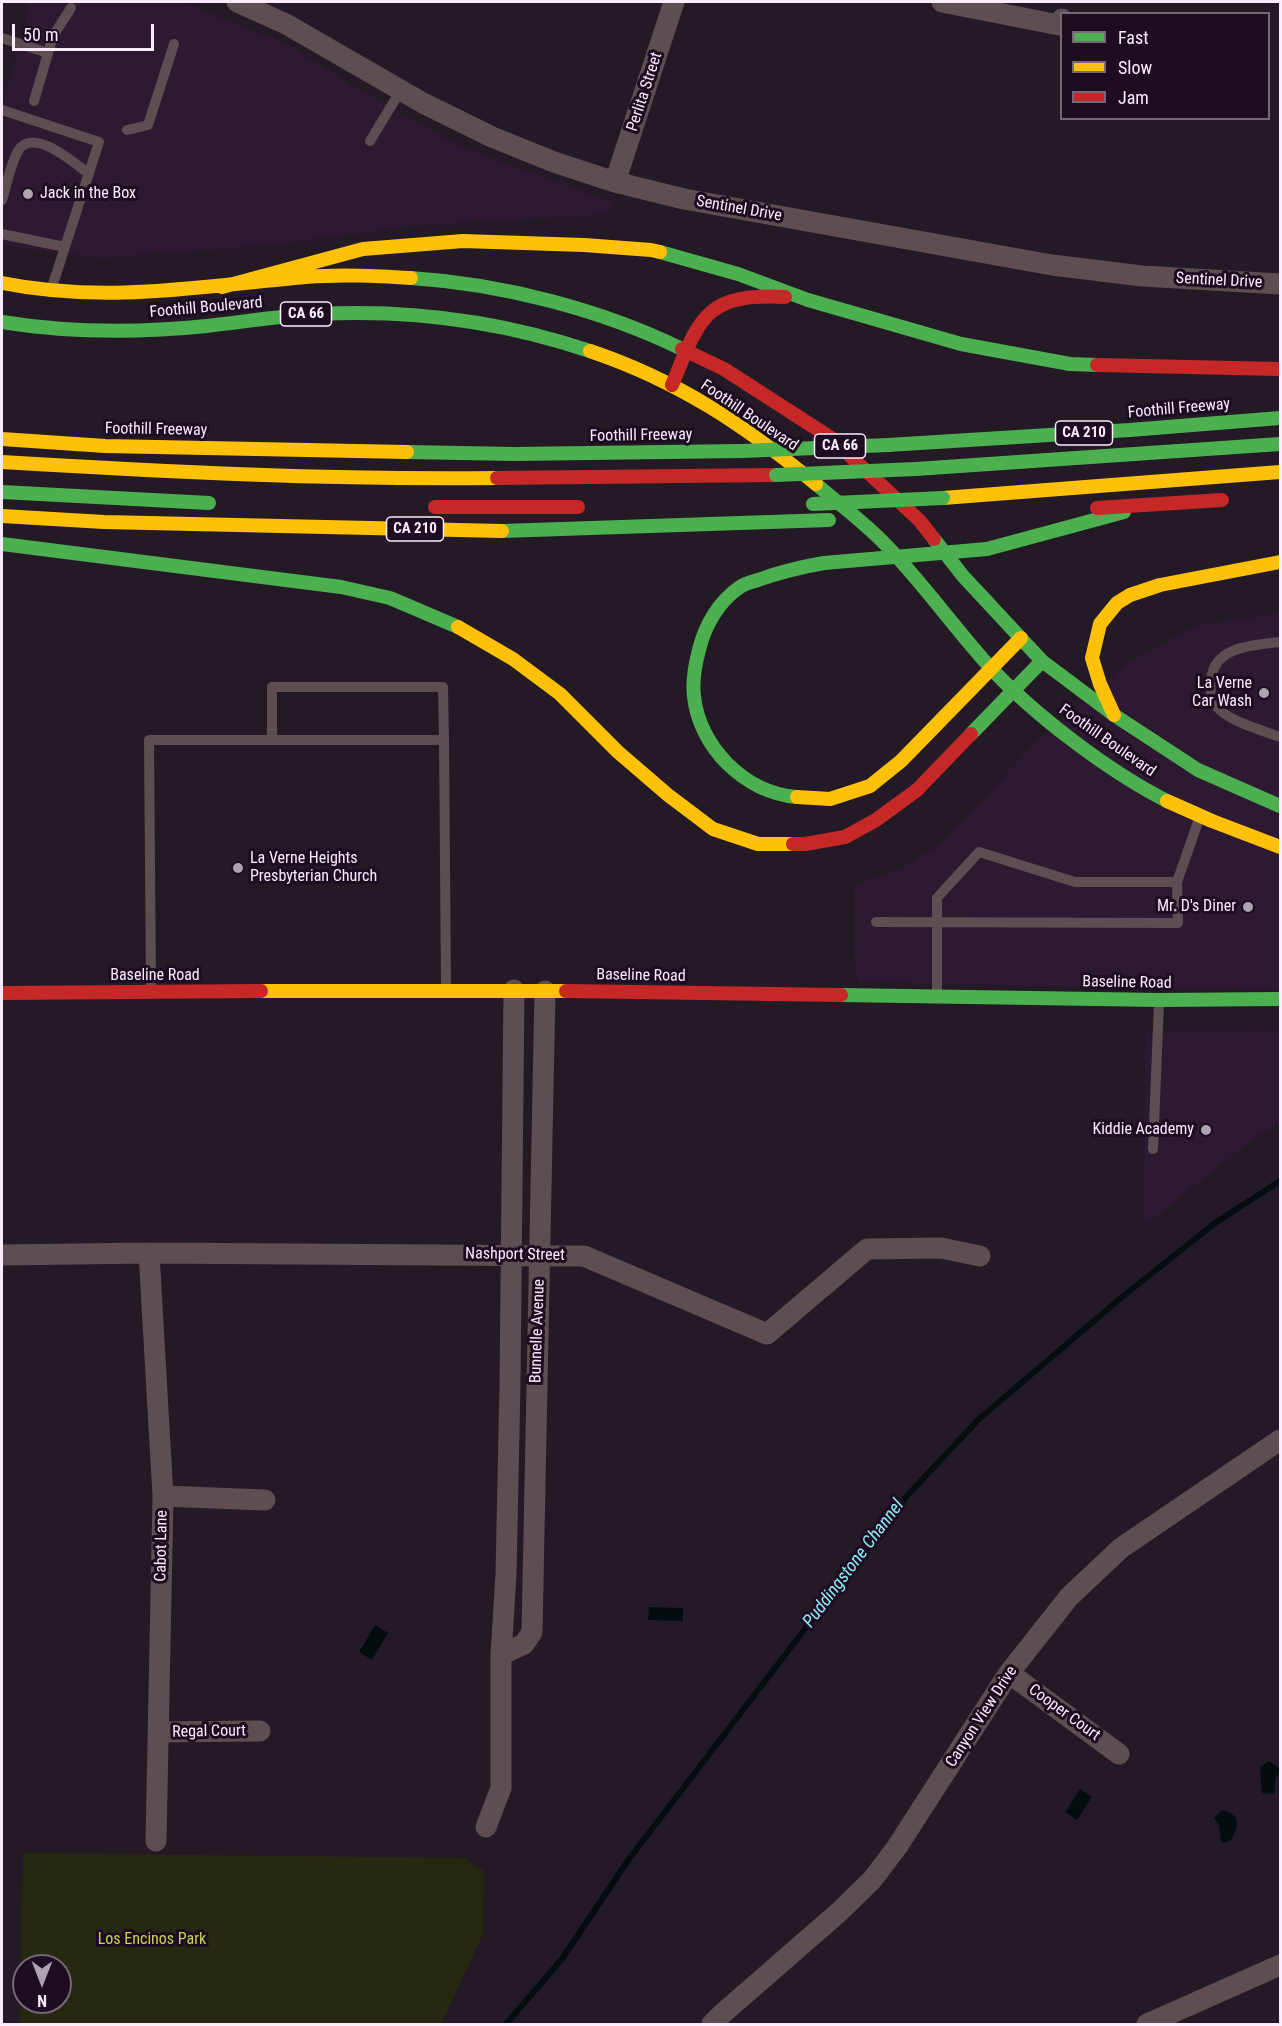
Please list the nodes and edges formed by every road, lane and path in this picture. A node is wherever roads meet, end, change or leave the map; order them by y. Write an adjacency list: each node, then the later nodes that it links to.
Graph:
1 (237, 2): 9 (street, Sentinel Drive)
2 (674, 2): 15 (street, Perlita Street)
3 (942, 2): 5 (street)
4 (71, 8): 8 (lane)
5 (1060, 23)
6 (2, 38): 8 (lane)
7 (174, 44): 12 (lane)
8 (48, 53): 10 (lane)
9 (400, 90): 13 (lane); 15 (street, Sentinel Drive)
10 (34, 101)
11 (2, 110): 14 (lane)
12 (127, 130)
13 (370, 141)
14 (89, 174): 16 (lane); 18 (lane)
15 (615, 182): 20 (street, Sentinel Drive)
16 (2, 200)
17 (2, 234): 18 (lane)
18 (65, 248): 22 (lane)
19 (2, 283): 22 (main road, Foothill Boulevard / CA 66)
20 (1281, 284)
21 (222, 287): 22 (main road, Foothill Boulevard / CA 66); 23 (main road); 25 (main road, Foothill Boulevard / CA 66)
22 (51, 290)
23 (808, 300): 25 (main road); 26 (main road)
24 (2, 322): 27 (main road, Foothill Boulevard / CA 66)
25 (687, 351): 27 (main road); 47 (main road, Foothill Boulevard / CA 66)
26 (1281, 369)
27 (672, 385): 50 (main road, Foothill Boulevard / CA 66)
28 (1281, 418): 29 (main road, Foothill Freeway / CA 210, bridge)
29 (2, 439)
30 (1281, 444): 31 (main road, bridge)
31 (2, 462)
32 (1281, 472): 36 (main road, bridge)
33 (2, 492): 35 (main road)
34 (1236, 499): 37 (main road)
35 (222, 503)
36 (808, 504)
37 (1147, 506): 40 (main road); 50 (main road, bridge)
38 (422, 507): 39 (main road)
39 (597, 507)
40 (1088, 508)
41 (933, 514): 43 (main road)
42 (2, 516): 44 (main road, CA 210)
43 (899, 516)
44 (876, 517)
45 (2, 544): 51 (main road)
46 (1281, 562): 52 (main road)
47 (1021, 638): 49 (main road, Foothill Boulevard / CA 66); 50 (main road)
48 (1281, 642): 53 (lane)
49 (1042, 661): 51 (main road); 52 (main road, Foothill Boulevard)
50 (992, 669): 51 (main road, Foothill Boulevard)
51 (1014, 689): 57 (main road, Foothill Boulevard)
52 (1114, 715): 56 (main road, Foothill Boulevard)
53 (1281, 737)
54 (272, 740): 55 (lane); 55 (lane); 65 (lane)
55 (444, 740): 63 (lane)
56 (1281, 806)
57 (1200, 816): 58 (main road, Foothill Boulevard); 59 (lane)
58 (1281, 847)
59 (1177, 882): 61 (lane); 61 (lane)
60 (876, 922): 61 (lane)
61 (937, 922): 67 (lane)
62 (514, 990): 63 (main road, Baseline Road); 64 (main road, Baseline Road); 73 (street, Bunnelle Avenue)
63 (446, 991): 65 (main road, Baseline Road)
64 (545, 991): 67 (main road, Baseline Road); 74 (street, Bunnelle Avenue)
65 (151, 992): 66 (main road, Baseline Road)
66 (2, 993)
67 (937, 997): 69 (main road, Baseline Road)
68 (1281, 999): 69 (main road, Baseline Road)
69 (1159, 1000): 70 (lane)
70 (1153, 1149)
71 (149, 1253): 72 (street, Nashport Street); 73 (street, Nashport Street); 77 (street, Cabot Lane)
72 (2, 1255)
73 (510, 1255): 74 (street, Nashport Street); 79 (street, Bunnelle Avenue)
74 (541, 1255): 75 (street, Nashport Street); 79 (street, Bunnelle Avenue)
75 (980, 1256)
76 (1281, 1440): 80 (street, Canyon View Drive)
77 (163, 1496): 78 (street); 82 (street, Cabot Lane)
78 (266, 1500)
79 (501, 1655): 84 (street, Bunnelle Avenue)
80 (1009, 1673): 83 (street, Cooper Court); 87 (street, Canyon View Drive)
81 (260, 1731): 82 (street, Regal Court)
82 (158, 1732): 85 (street, Cabot Lane)
83 (1119, 1754)
84 (486, 1827)
85 (156, 1841)
86 (1281, 1965): 88 (street)
87 (712, 2025)
88 (1147, 2025)

